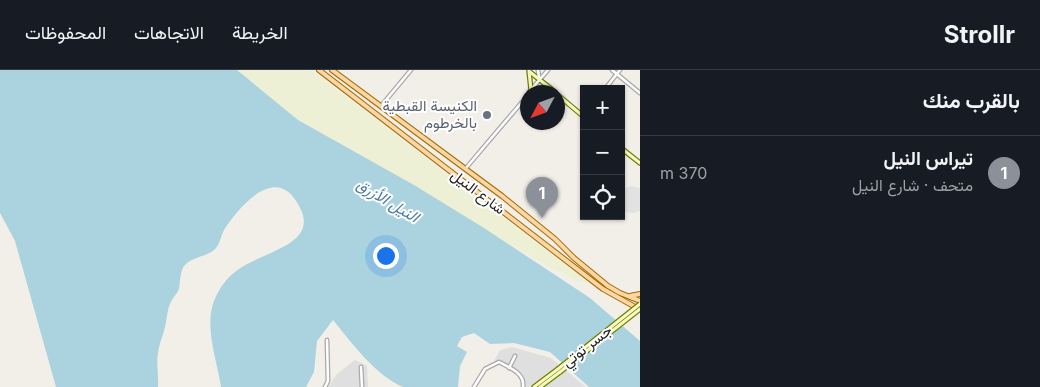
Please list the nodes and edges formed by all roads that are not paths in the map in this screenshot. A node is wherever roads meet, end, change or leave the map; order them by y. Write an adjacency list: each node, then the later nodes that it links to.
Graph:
1 (319, 70): 26 (main road, شارع النيل)
2 (332, 70): 18 (main road, شارع النيل)
3 (411, 70): 18 (street)
4 (538, 70): 10 (street)
5 (548, 70): 10 (street)
6 (612, 70): 9 (street)
7 (620, 70): 9 (street)
8 (528, 71): 10 (street); 11 (street)
9 (617, 74): 14 (street); 15 (street)
10 (539, 80): 12 (street); 13 (street)
11 (529, 85)
12 (535, 85)
13 (546, 85)
14 (609, 85)
15 (640, 93)
16 (565, 101): 19 (street)
17 (520, 103): 22 (street)
18 (381, 106): 22 (main road, شارع النيل)
19 (580, 114)
20 (625, 151): 21 (street)
21 (640, 163)
22 (465, 169): 24 (main road, شارع النيل)
23 (640, 294): 24 (main road)
24 (626, 296): 25 (main road, شارع النيل)
25 (640, 303): 35 (street, جسر توتي, bridge)
26 (640, 310): 36 (street, جسر توتي, bridge)
27 (328, 340): 31 (street)
28 (514, 356): 30 (street)
29 (361, 367): 32 (street)
30 (509, 368): 33 (street); 34 (street)
31 (325, 387)
32 (362, 387)
33 (474, 387)
34 (523, 387)
35 (534, 387)
36 (540, 387)

